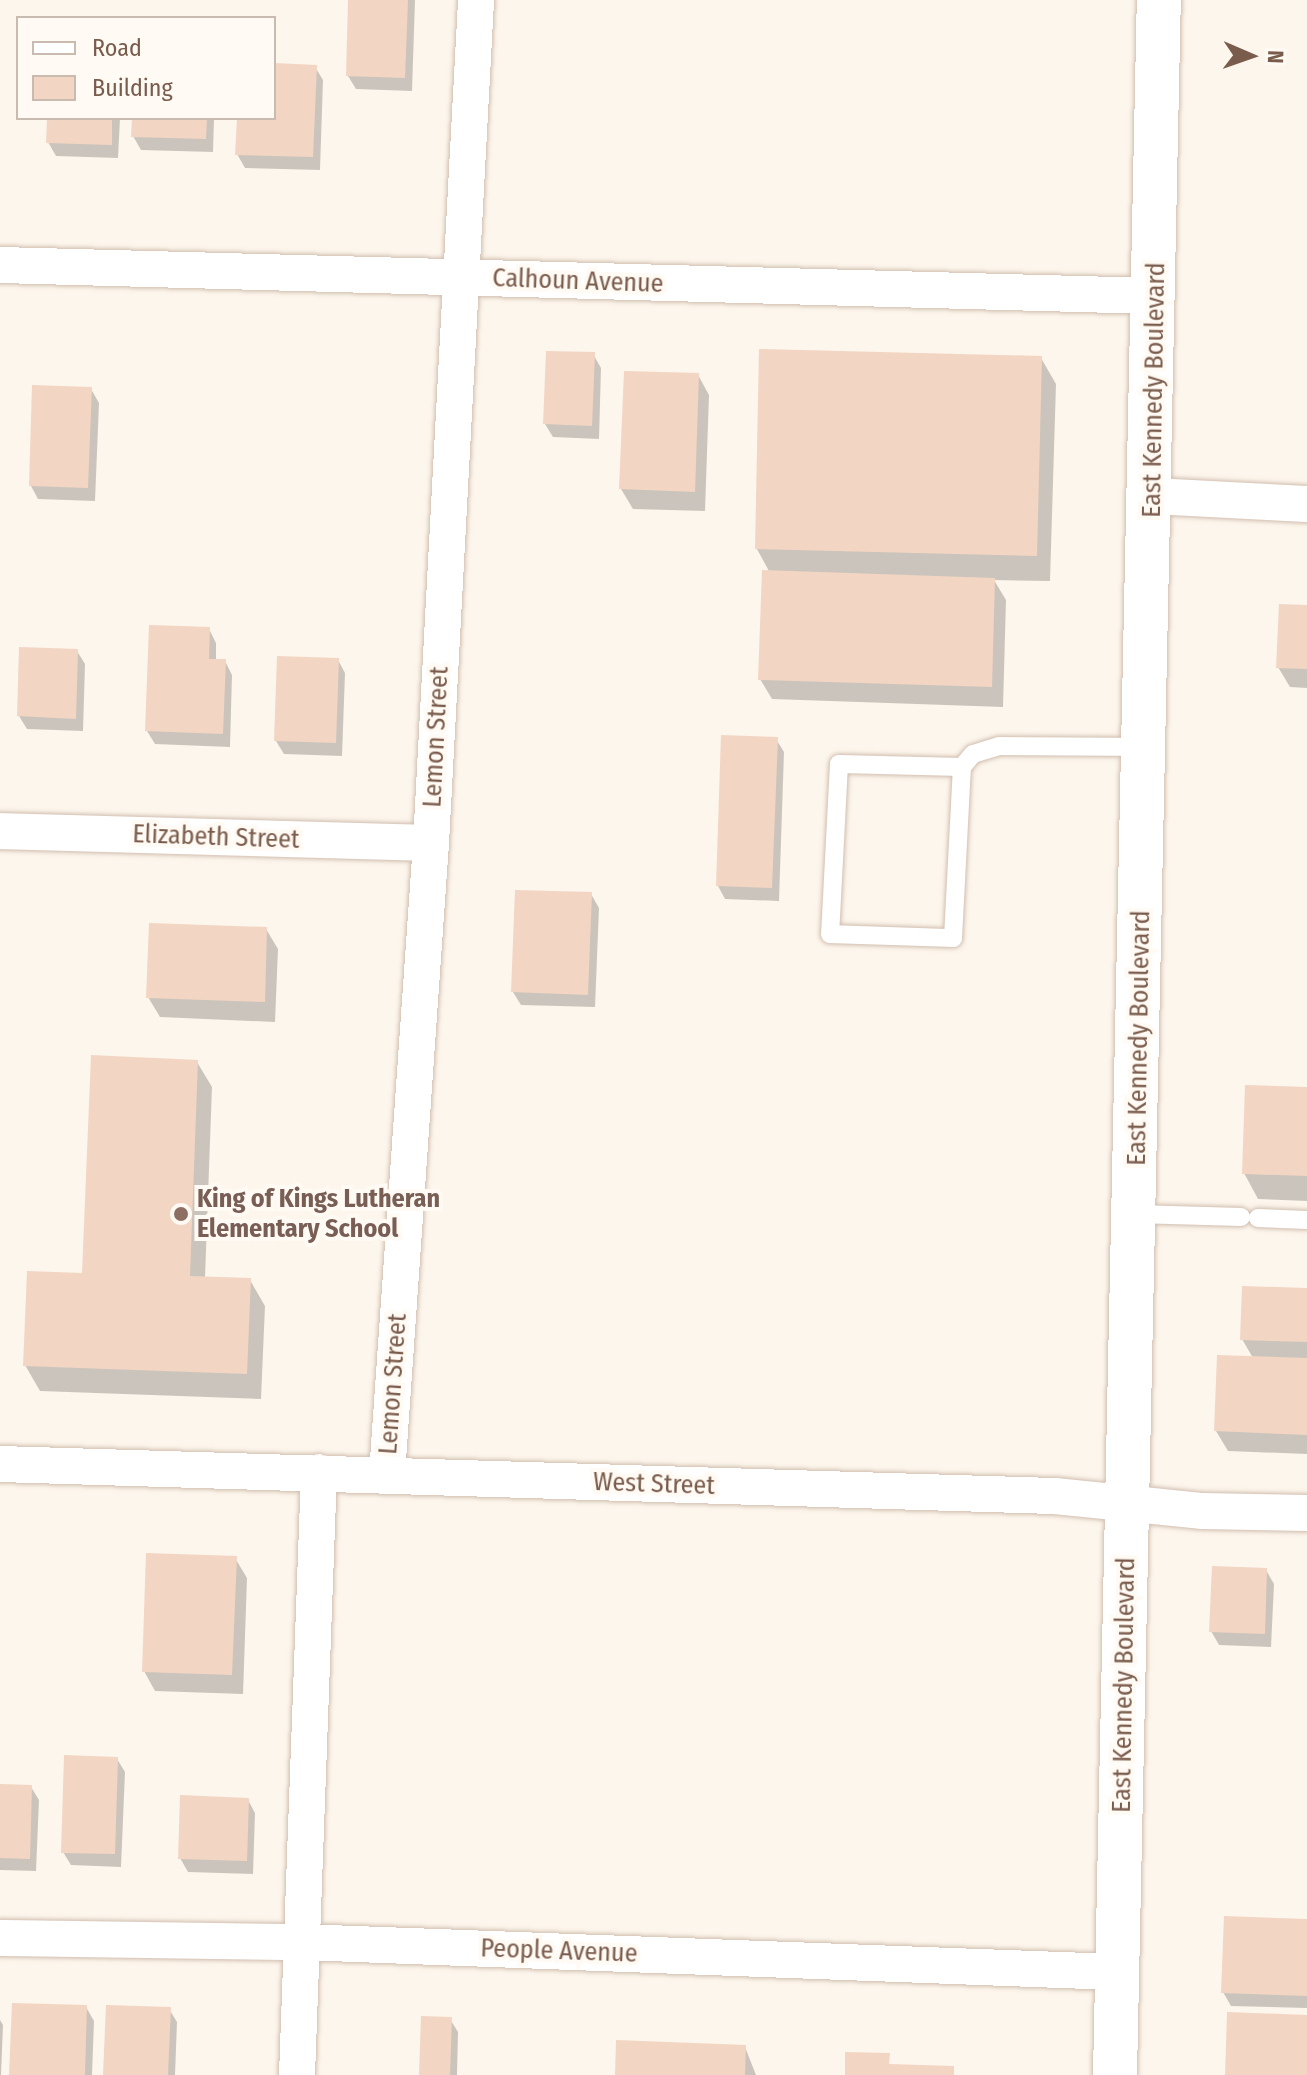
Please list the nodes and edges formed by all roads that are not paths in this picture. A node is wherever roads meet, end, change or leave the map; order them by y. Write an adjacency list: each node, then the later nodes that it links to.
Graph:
1 (476, 0): 4 (street, Lemon Street)
2 (1159, 0): 5 (main road, East Kennedy Boulevard)
3 (0, 265): 4 (street, Calhoun Avenue)
4 (458, 278): 5 (street, Calhoun Avenue); 11 (street, Lemon Street)
5 (1156, 296): 6 (main road, East Kennedy Boulevard)
6 (1152, 496): 7 (street); 8 (main road, East Kennedy Boulevard)
7 (1307, 504)
8 (1146, 747): 9 (lane); 12 (main road, East Kennedy Boulevard)
9 (962, 767): 9 (lane)
10 (0, 831): 11 (street, Elizabeth Street)
11 (431, 843): 16 (street, Lemon Street)
12 (1135, 1214): 13 (lane); 17 (main road, East Kennedy Boulevard)
13 (1307, 1220)
14 (0, 1464): 15 (street, West Street)
15 (319, 1472): 16 (street, West Street); 20 (street)
16 (387, 1474): 17 (street, West Street)
17 (1128, 1503): 18 (street, West Street); 21 (main road, East Kennedy Boulevard)
18 (1307, 1513)
19 (0, 1938): 20 (street, People Avenue)
20 (301, 1942): 21 (street, People Avenue); 22 (street)
21 (1117, 1972): 23 (main road, East Kennedy Boulevard)
22 (297, 2075)
23 (1115, 2075)

